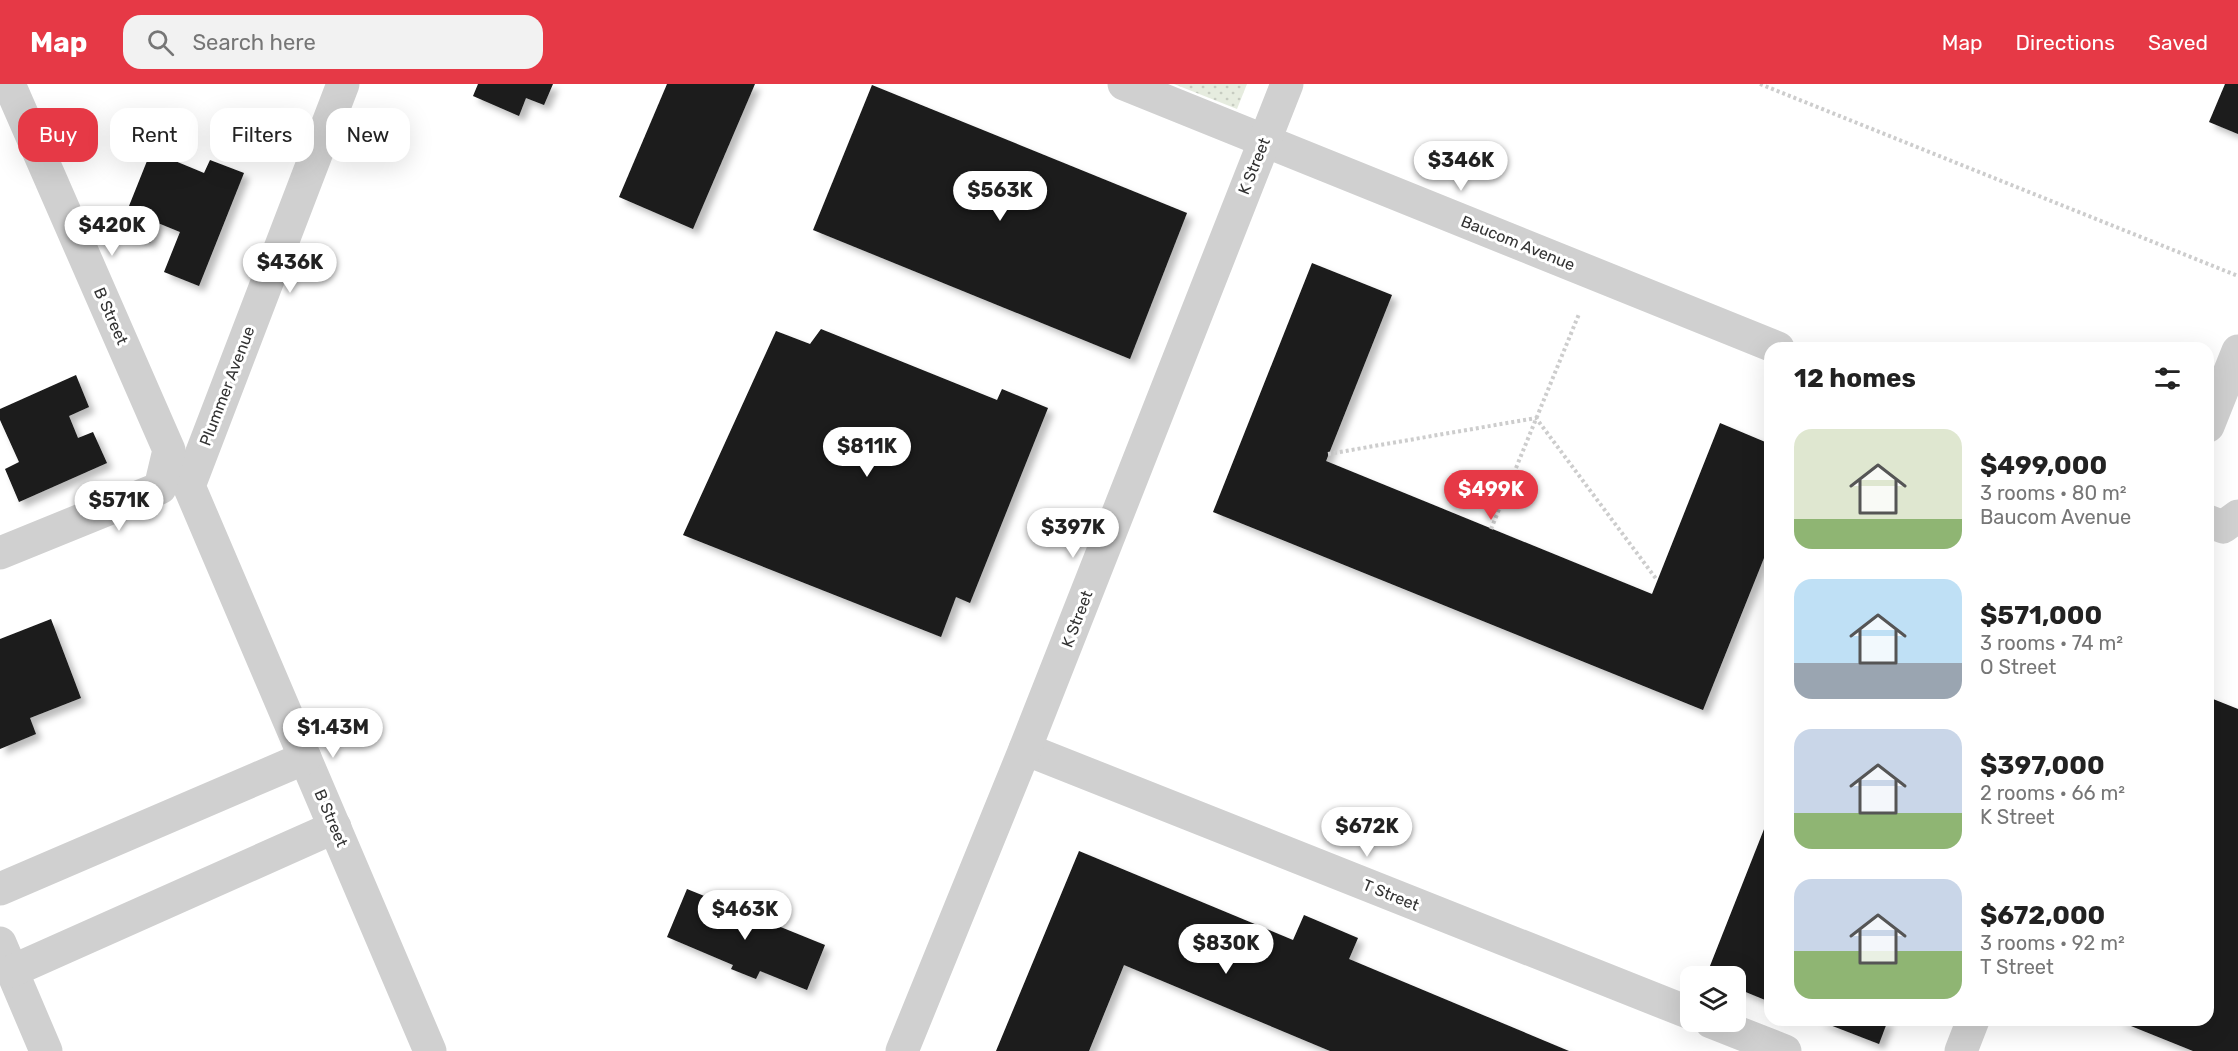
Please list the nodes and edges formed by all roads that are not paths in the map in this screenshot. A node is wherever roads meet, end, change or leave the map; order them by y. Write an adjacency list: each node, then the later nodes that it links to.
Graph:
1 (343, 84): 9 (street, Plummer Avenue)
2 (1124, 84): 5 (street, Baucom Avenue)
3 (1287, 84): 5 (street, K Street)
4 (14, 88): 12 (street, B Street)
5 (1264, 141): 6 (street, Baucom Avenue); 13 (street, K Street)
6 (1764, 342)
7 (2238, 351): 8 (street)
8 (2214, 411)
9 (189, 486): 14 (street, B Street)
10 (2238, 516): 11 (street)
11 (2214, 523)
12 (0, 553)
13 (1025, 749): 18 (street, T Street); 23 (street, K Street)
14 (305, 758): 15 (street, B Street); 16 (street)
15 (335, 827): 17 (street); 22 (street, B Street)
16 (0, 889)
17 (6, 957): 21 (street)
18 (1680, 1009)
19 (1971, 1026): 25 (street)
20 (1737, 1032): 24 (street)
21 (46, 1051)
22 (430, 1051)
23 (902, 1051)
24 (1785, 1051)
25 (1961, 1051)

